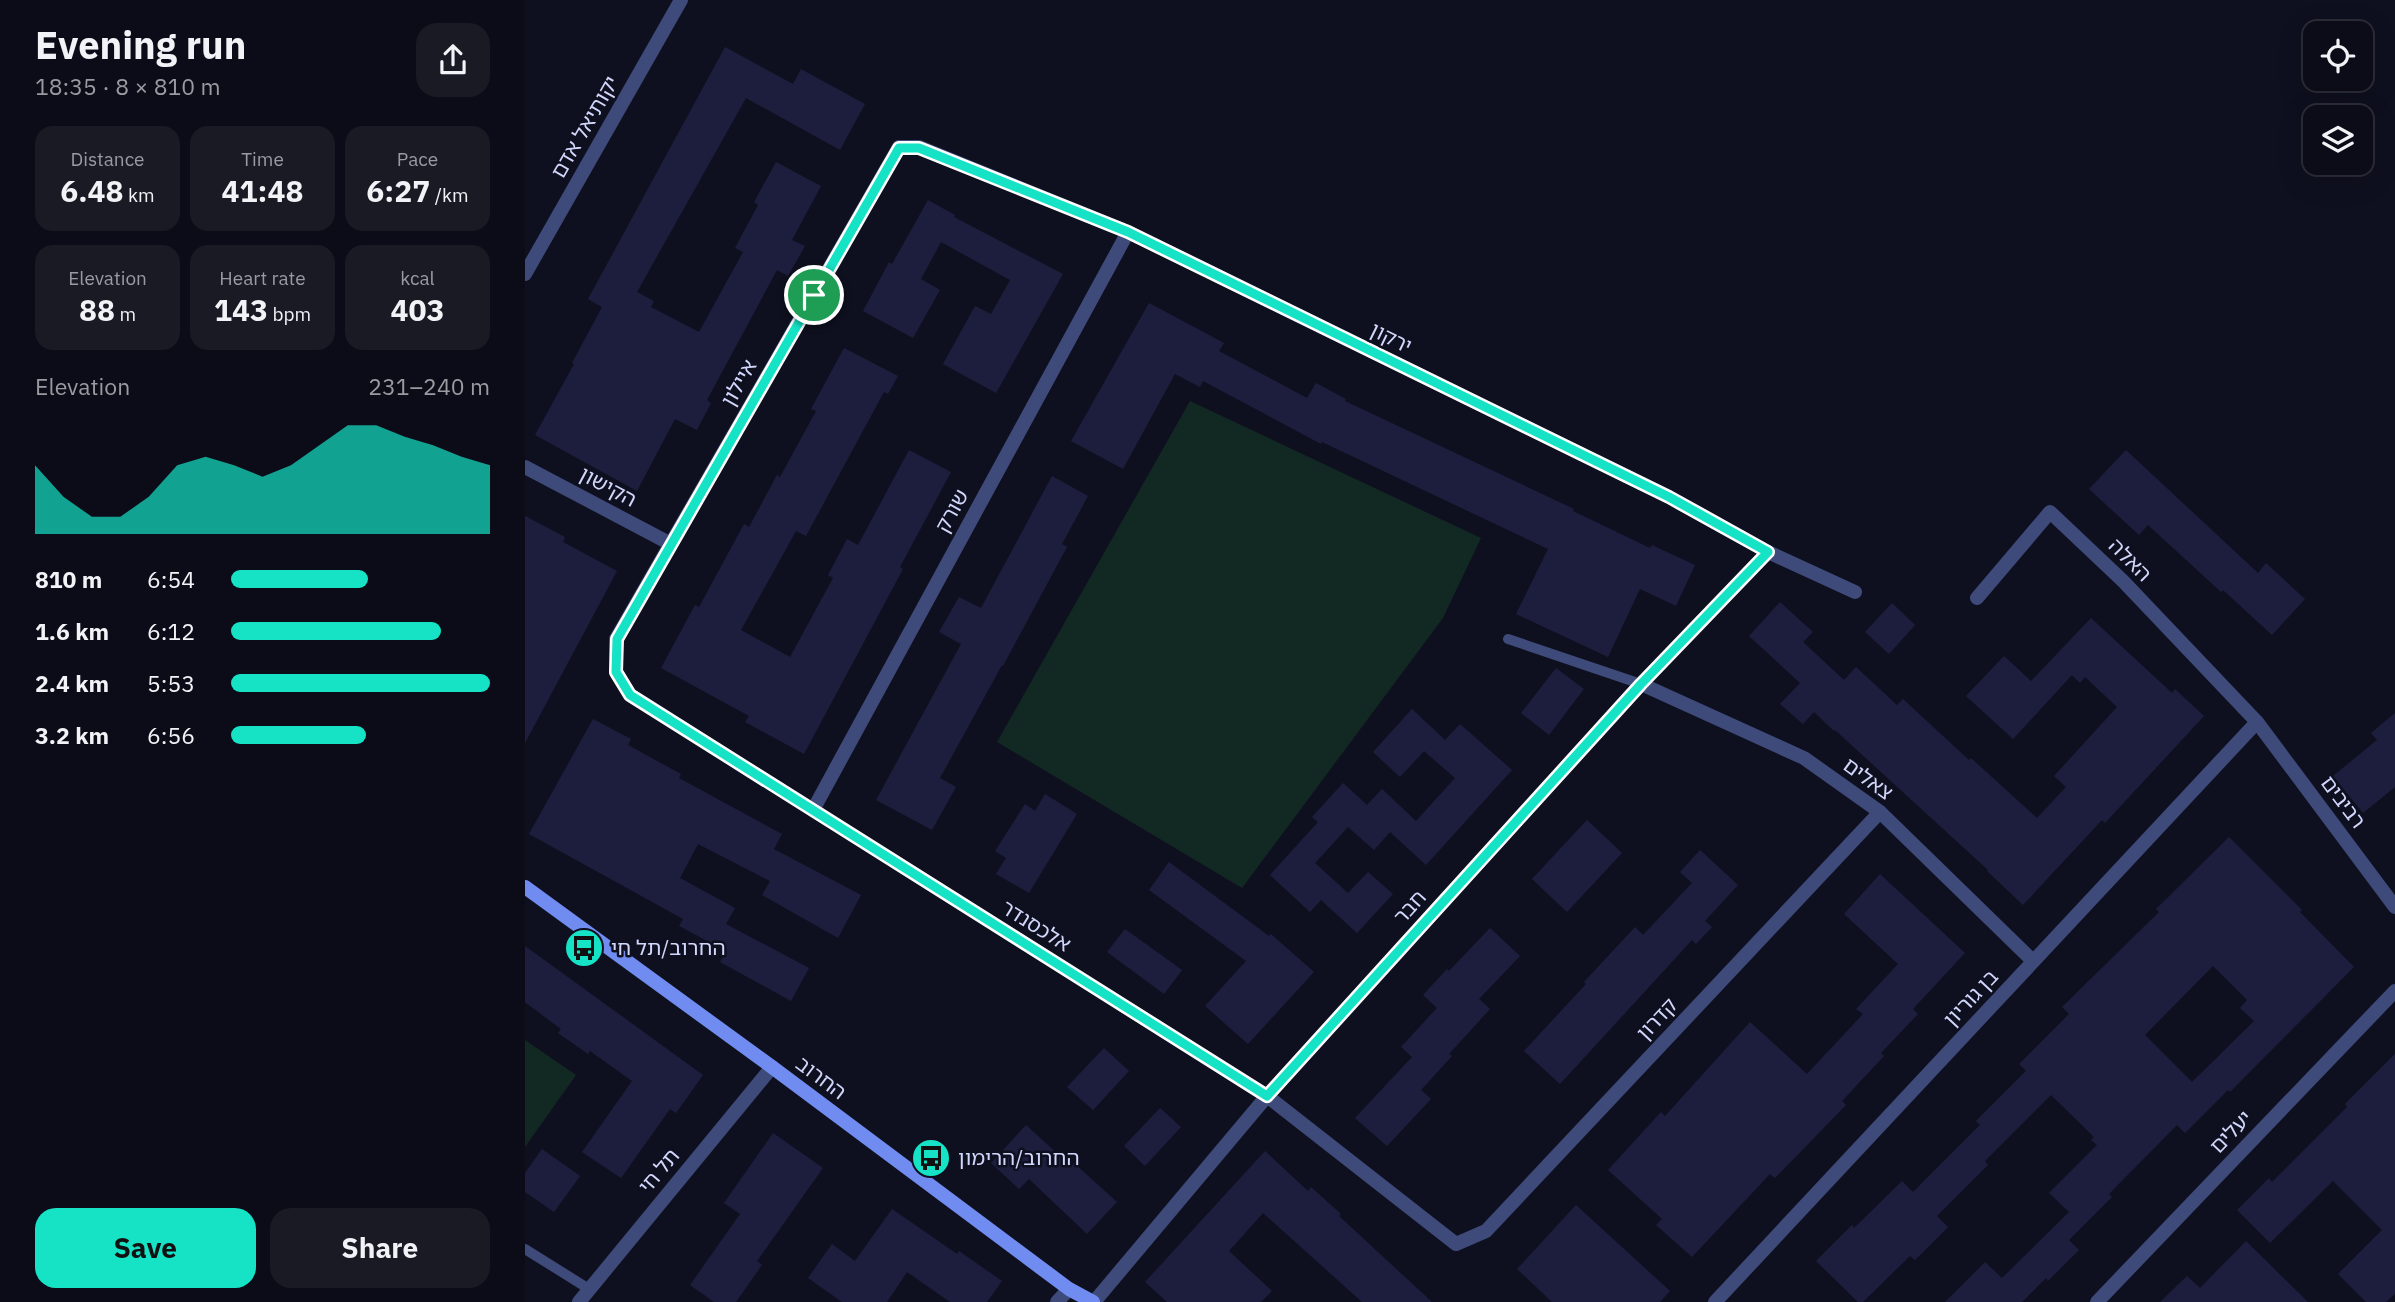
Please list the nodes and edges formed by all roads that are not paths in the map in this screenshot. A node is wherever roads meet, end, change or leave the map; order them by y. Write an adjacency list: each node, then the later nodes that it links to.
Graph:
1 (681, 0): 4 (street, יקותיאל אדם)
2 (899, 148): 3 (street, ירקון); 6 (street, איילון)
3 (1128, 232): 7 (street, ירקון); 14 (street, שורק)
4 (525, 274)
5 (525, 467): 6 (street, הקישון)
6 (671, 544): 10 (street, איילון)
7 (1768, 552): 8 (street, ירקון); 12 (street, חבר)
8 (1855, 592)
9 (1977, 598): 13 (street, האלה)
10 (617, 639): 14 (street, אלכסנדר)
11 (1508, 639): 12 (lane)
12 (1641, 684): 15 (street, צאלים); 21 (street, חבר)
13 (2257, 722): 17 (street, רביבים); 18 (street, בן גוריון)
14 (813, 810): 21 (street, אלכסנדר)
15 (1880, 812): 18 (street, צאלים); 22 (street, קדרון)
16 (525, 887): 20 (street, החרוב)
17 (2395, 907)
18 (2033, 961): 29 (street, בן גוריון)
19 (2395, 991): 30 (street, יעלים)
20 (772, 1068): 24 (street, תל חי); 25 (street, החרוב)
21 (1267, 1096): 22 (street, אלכסנדר); 28 (street, חבר)
22 (1456, 1244)
23 (525, 1249): 24 (lane)
24 (589, 1289): 26 (street, תל חי)
25 (1069, 1289): 27 (street); 28 (street, החרוב)
26 (579, 1302)
27 (1057, 1302)
28 (1093, 1302)
29 (1715, 1302)
30 (2097, 1302)

